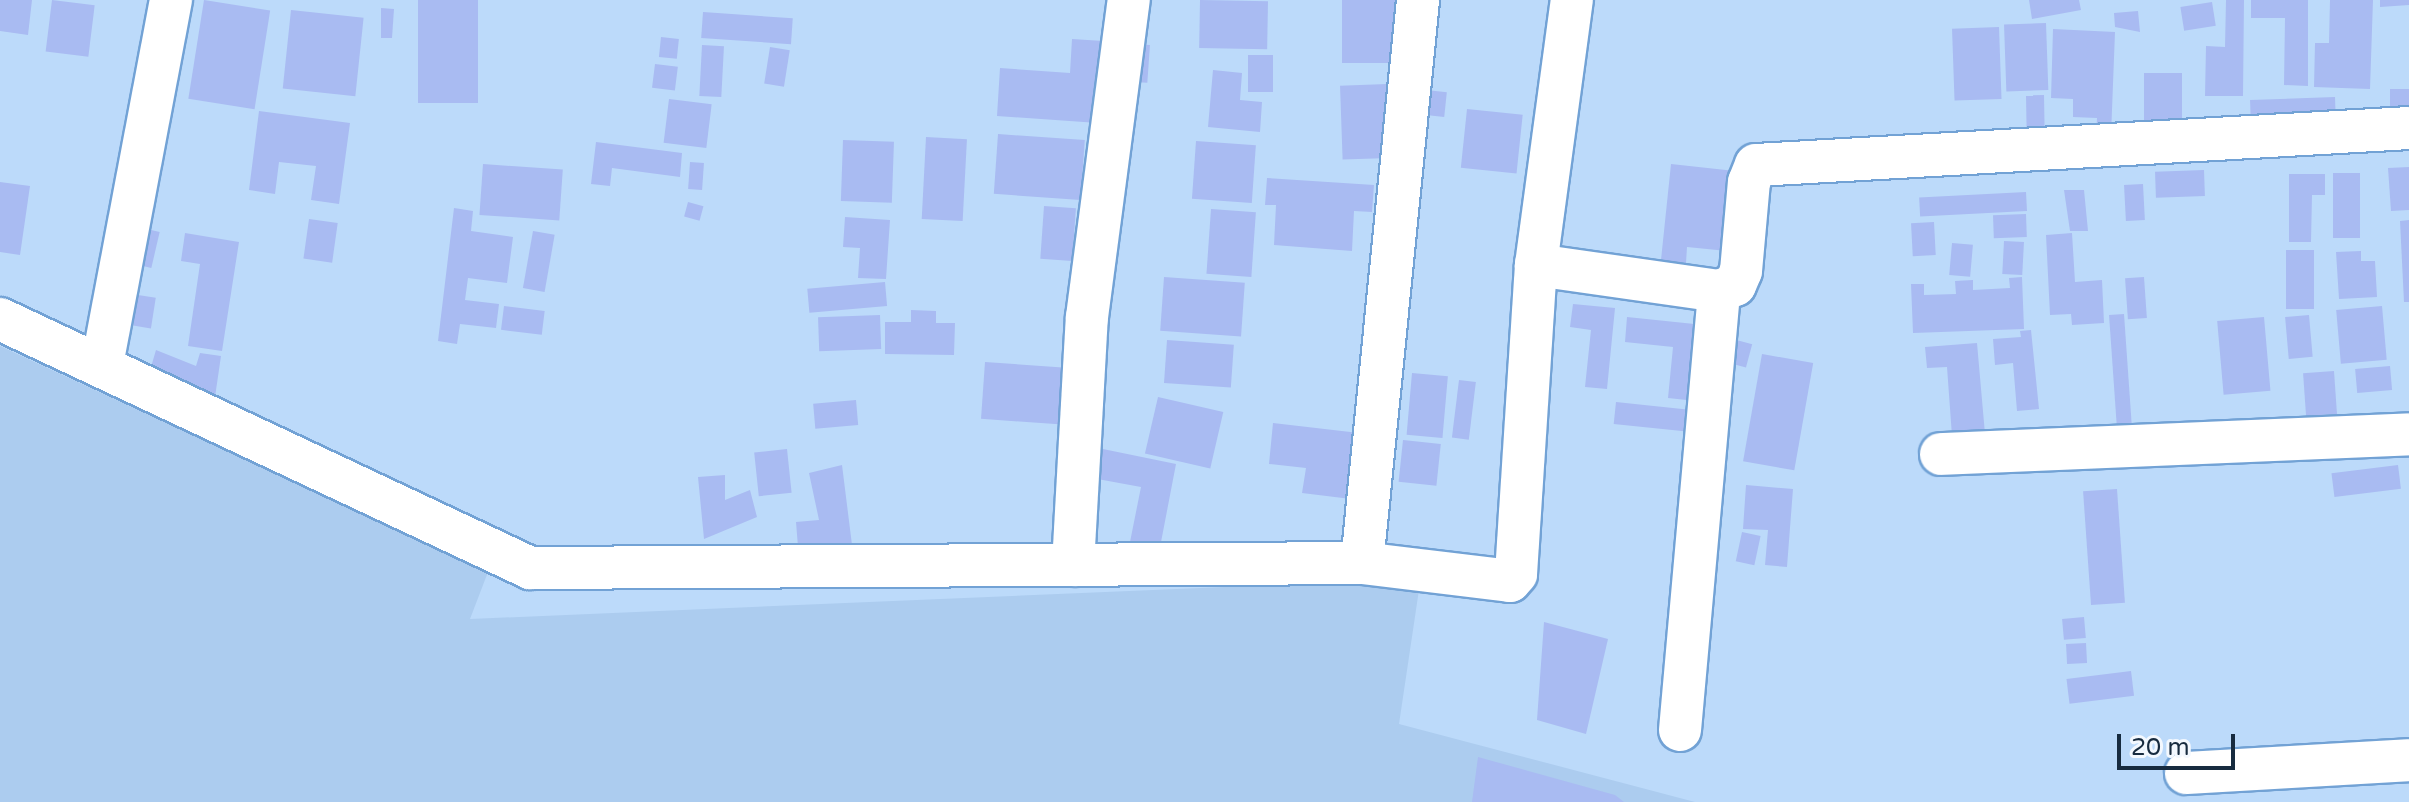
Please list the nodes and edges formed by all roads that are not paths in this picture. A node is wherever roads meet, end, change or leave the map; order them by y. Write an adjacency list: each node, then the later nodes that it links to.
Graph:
1 (171, 0): 9 (street)
2 (1129, 0): 13 (street)
3 (1418, 0): 12 (street)
4 (1572, 0): 6 (street)
5 (2409, 128): 7 (street)
6 (1536, 265): 7 (street); 12 (street)
7 (1719, 291): 14 (street)
8 (0, 319): 9 (street)
9 (102, 365): 13 (street)
10 (2409, 434): 11 (street)
11 (1941, 454)
12 (1362, 563): 13 (street)
13 (1073, 565)
14 (1680, 730)
15 (2409, 760): 16 (street)
16 (2186, 773)

